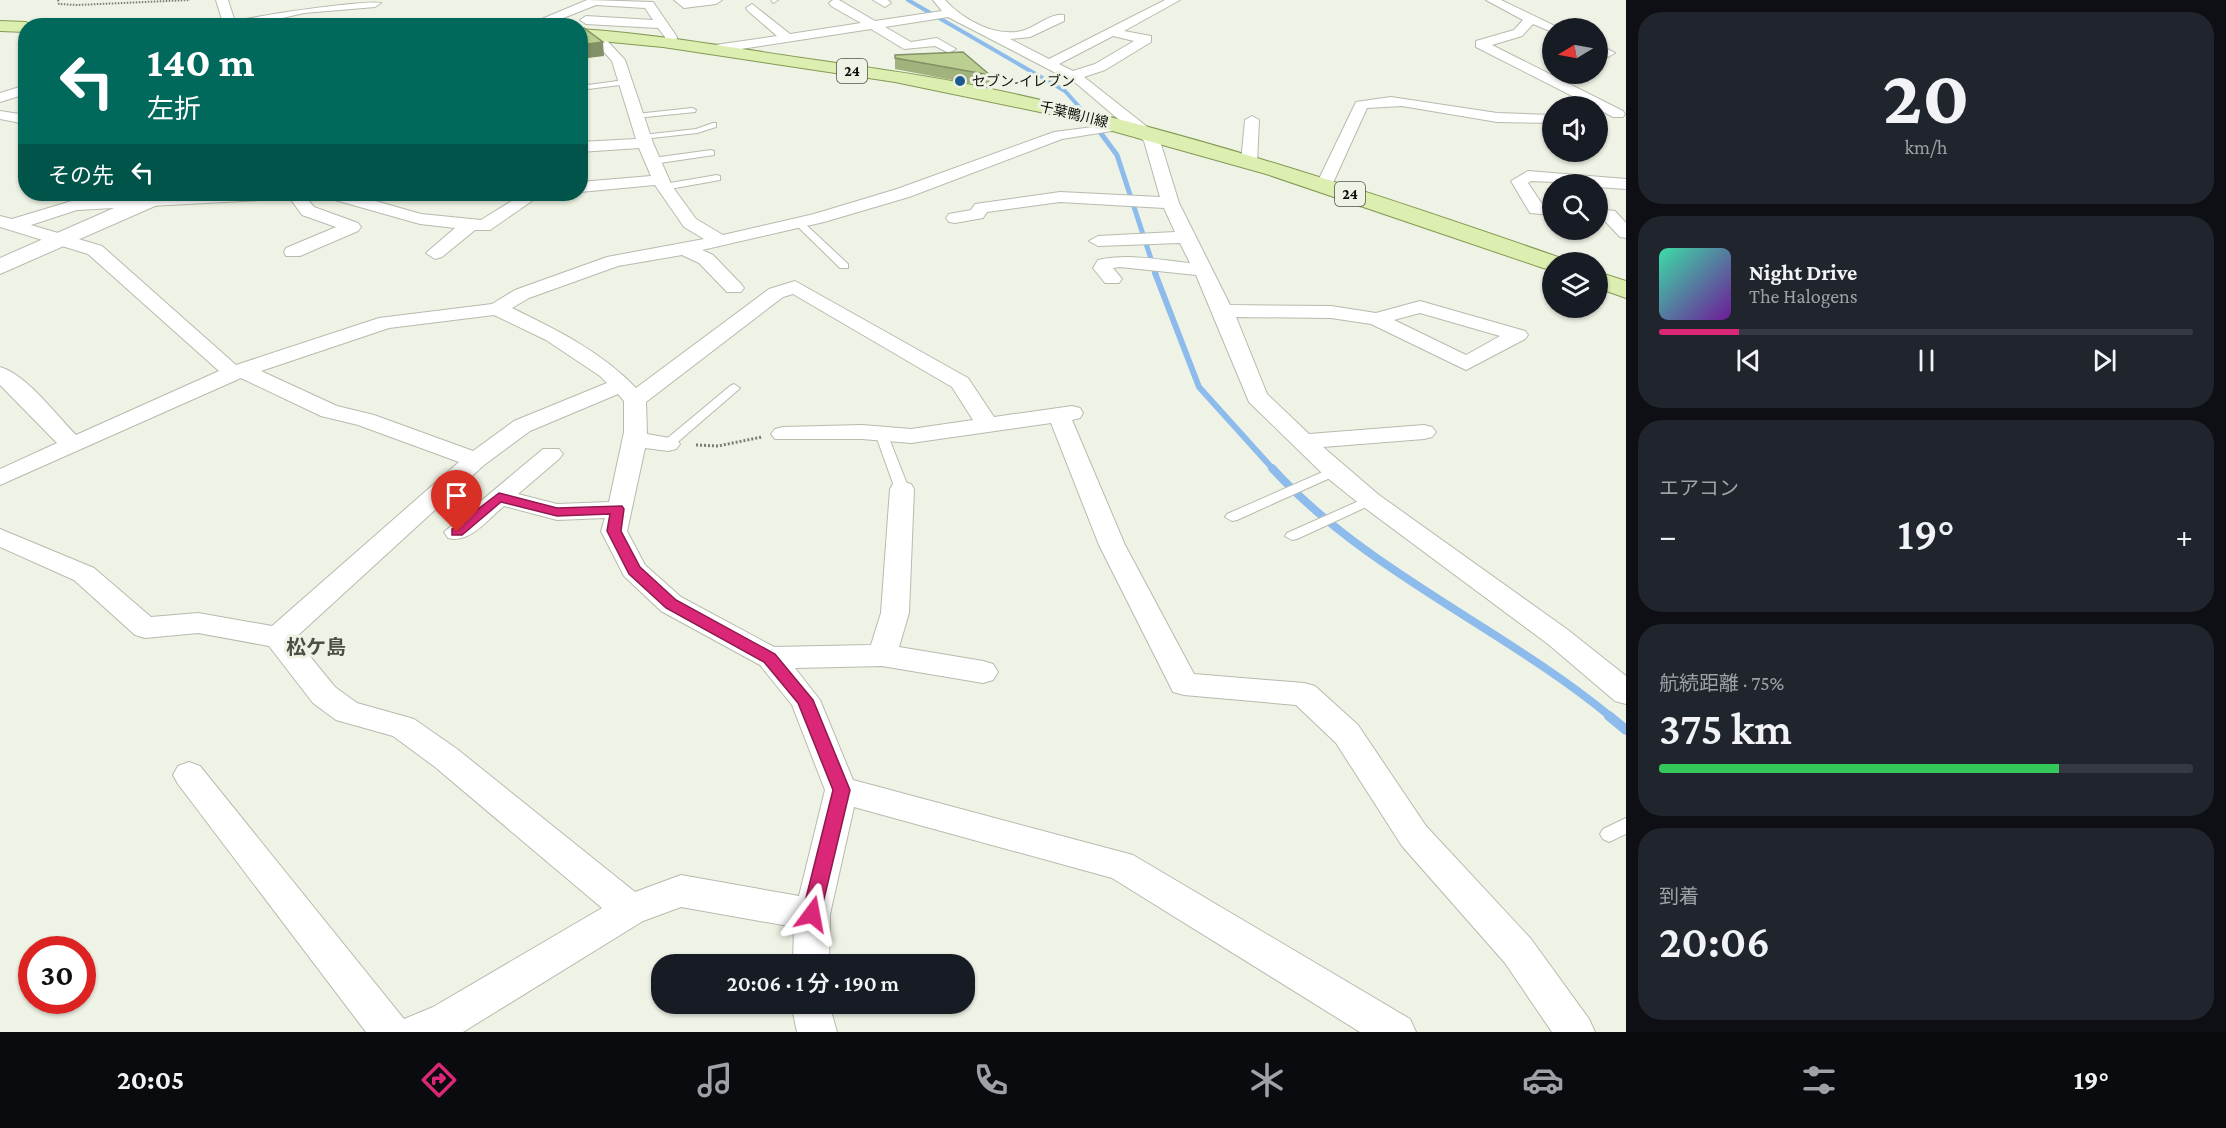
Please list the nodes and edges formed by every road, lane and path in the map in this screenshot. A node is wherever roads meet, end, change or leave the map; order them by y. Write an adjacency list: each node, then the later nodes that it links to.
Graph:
1 (58, 0): 2 (path)
2 (190, 0)
3 (222, 0): 14 (street)
4 (680, 0): 5 (street)
5 (716, 0)
6 (939, 0): 13 (street)
7 (1174, 0): 27 (street)
8 (1492, 0): 18 (street)
9 (596, 1): 16 (street); 19 (street)
10 (375, 3): 15 (street)
11 (834, 3): 21 (street)
12 (752, 8): 29 (street)
13 (950, 13): 21 (street); 28 (street)
14 (229, 18)
15 (256, 18)
16 (552, 18)
17 (1060, 18): 28 (street)
18 (1531, 19): 20 (street); 40 (street)
19 (662, 24): 24 (street); 30 (street)
20 (1542, 24)
21 (872, 25): 29 (street); 32 (street)
22 (0, 26): 23 (main road)
23 (18, 27)
24 (588, 30)
25 (588, 30): 30 (main road, 千葉鴨川線 / 24)
26 (588, 31): 35 (street)
27 (1112, 32): 33 (street); 34 (street)
28 (995, 36): 33 (street)
29 (788, 38): 31 (street)
30 (670, 42): 31 (main road, 千葉鴨川線 / 24)
31 (715, 49): 47 (main road, 千葉鴨川線 / 24)
32 (949, 49)
33 (1049, 64): 34 (street)
34 (1072, 76): 48 (street)
35 (625, 82): 36 (lane); 42 (street)
36 (588, 87)
37 (18, 91): 38 (street)
38 (3, 96)
39 (692, 110): 42 (lane)
40 (1622, 114)
41 (0, 115): 43 (street)
42 (636, 116): 49 (street)
43 (18, 118)
44 (1542, 119): 59 (street)
45 (1252, 120): 53 (street)
46 (713, 125): 49 (lane)
47 (1119, 126): 48 (main road, 千葉鴨川線 / 24); 71 (street)
48 (1145, 132): 53 (main road, 千葉鴨川線 / 24); 66 (street)
49 (644, 140): 50 (street); 52 (street)
50 (588, 146)
51 (711, 153): 52 (lane)
52 (653, 161): 56 (street)
53 (1249, 163): 59 (main road, 千葉鴨川線 / 24)
54 (1542, 177): 67 (street)
55 (717, 178): 56 (lane)
56 (663, 183): 60 (street); 76 (street)
57 (1608, 183): 58 (street)
58 (1626, 184)
59 (1324, 185): 81 (main road, 千葉鴨川線 / 24)
60 (588, 188)
61 (115, 201): 70 (street)
62 (146, 201): 75 (street)
63 (301, 201): 79 (street)
64 (358, 201): 72 (street)
65 (523, 201): 72 (street)
66 (1170, 203): 69 (street); 74 (street)
67 (1542, 209)
68 (1608, 215): 73 (street)
69 (955, 218)
70 (6, 223): 75 (street)
71 (799, 223): 76 (street); 82 (lane)
72 (472, 224): 80 (street)
73 (1626, 233)
74 (1187, 237): 77 (street); 84 (street)
75 (60, 240): 83 (street); 92 (street)
76 (719, 240): 78 (street)
77 (1098, 241)
78 (684, 249): 87 (street); 89 (street)
79 (293, 252)
80 (435, 253)
81 (1542, 260)
82 (844, 266)
83 (0, 267)
84 (1203, 270): 85 (street); 90 (street)
85 (1112, 279)
86 (1608, 283): 88 (main road)
87 (734, 288)
88 (1626, 290)
89 (497, 309): 92 (street); 95 (street)
90 (1223, 311): 91 (street); 101 (street)
91 (1376, 319): 91 (street)
92 (238, 372): 103 (street); 105 (street)
93 (0, 374): 103 (street)
94 (734, 388): 102 (lane)
95 (628, 393): 96 (street); 100 (street); 105 (street)
96 (987, 424): 98 (street); 133 (street)
97 (1424, 432): 101 (street)
98 (880, 433): 99 (street); 108 (lane)
99 (783, 434): 102 (path)
100 (635, 440): 102 (street); 111 (street)
101 (1304, 442): 106 (street)
102 (668, 444)
103 (72, 445): 107 (street)
104 (551, 454): 109 (street)
105 (476, 460): 116 (street)
106 (1334, 471): 110 (street); 112 (lane)
107 (0, 478)
108 (902, 489): 117 (street)
109 (499, 497): 111 (street); 113 (street)
110 (1370, 500): 114 (lane); 120 (street)
111 (618, 509): 118 (street)
112 (1232, 517)
113 (457, 532)
114 (1292, 536)
115 (0, 537): 116 (street)
116 (278, 637): 125 (street)
117 (882, 655): 118 (street); 119 (street)
118 (770, 658): 122 (street)
119 (983, 672)
120 (1626, 693)
121 (189, 775): 129 (street)
122 (842, 790): 126 (street); 132 (street)
123 (1626, 825): 124 (lane)
124 (1609, 834)
125 (630, 910): 126 (street); 130 (street)
126 (812, 914): 127 (street)
127 (811, 954)
128 (812, 1014): 131 (street)
129 (390, 1032)
130 (418, 1032)
131 (817, 1032)
132 (1396, 1032)
133 (1575, 1032)

